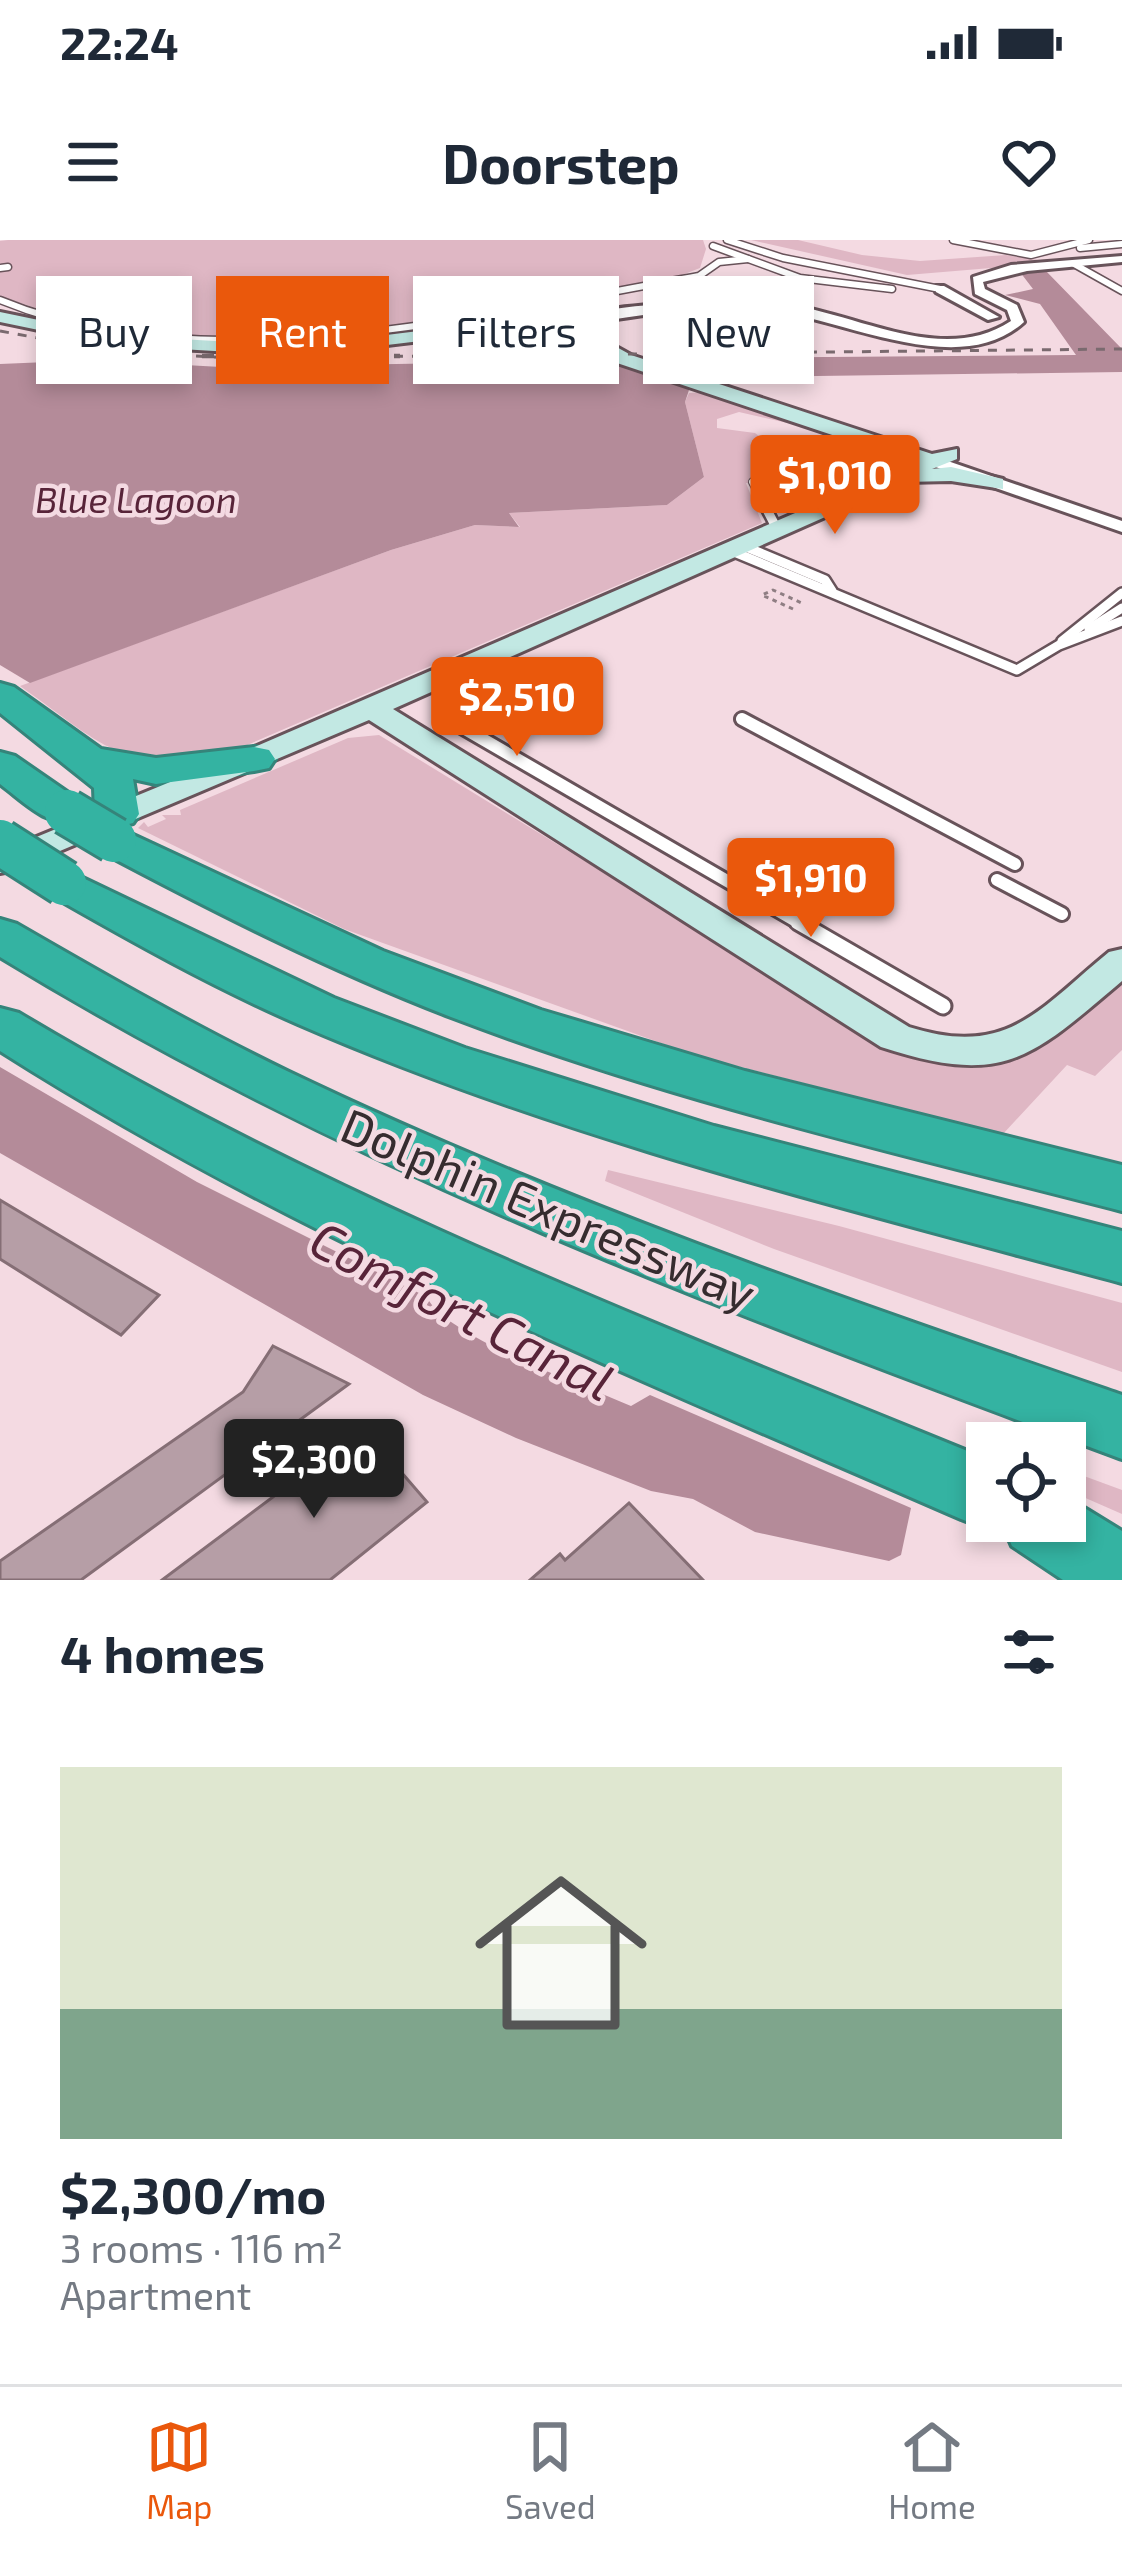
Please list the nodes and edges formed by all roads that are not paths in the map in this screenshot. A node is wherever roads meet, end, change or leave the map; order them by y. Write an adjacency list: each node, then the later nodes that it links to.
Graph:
1 (728, 240): 15 (lane)
2 (953, 240): 6 (lane)
3 (1089, 240): 6 (lane)
4 (713, 243): 7 (lane); 11 (lane)
5 (1122, 244): 6 (lane)
6 (1057, 251)
7 (748, 259): 12 (lane); 15 (lane)
8 (1122, 260): 9 (street)
9 (1074, 264): 10 (street); 16 (lane)
10 (1025, 268): 13 (street); 14 (street)
11 (693, 276)
12 (694, 276)
13 (981, 277): 14 (street); 18 (street)
14 (950, 282): 15 (lane); 18 (street); 19 (street)
15 (921, 289)
16 (1122, 291)
17 (0, 300): 24 (lane)
18 (1005, 303): 20 (street)
19 (619, 313)
20 (633, 313): 21 (street); 23 (street)
21 (619, 315)
22 (0, 317): 25 (street)
23 (619, 320)
24 (216, 338)
25 (216, 342)
26 (619, 357): 27 (street)
27 (712, 389): 28 (street); 29 (street)
28 (860, 438): 29 (street); 32 (street)
29 (941, 458): 30 (street); 32 (street); 33 (street)
30 (995, 484): 32 (street); 33 (street)
31 (806, 488): 34 (lane)
32 (869, 489): 34 (street)
33 (1121, 515)
34 (777, 530): 35 (street)
35 (733, 546): 40 (lane); 42 (street)
36 (1122, 593): 40 (lane)
37 (1122, 608): 39 (lane)
38 (1122, 621): 40 (lane)
39 (1089, 629)
40 (1059, 645)
41 (0, 695): 46 (highway)
42 (369, 707): 45 (street); 55 (street)
43 (742, 719): 50 (lane)
44 (460, 725): 56 (lane)
45 (254, 758): 46 (highway); 48 (street)
46 (88, 759): 48 (highway)
47 (0, 765): 48 (highway, bridge)
48 (116, 827): 51 (street); 58 (highway)
49 (0, 842): 59 (highway, bridge)
50 (1015, 863)
51 (0, 864)
52 (998, 880): 53 (lane)
53 (1062, 914)
54 (0, 935): 60 (highway, Dolphin Expressway)
55 (1122, 961)
56 (943, 1006)
57 (0, 1026): 61 (highway)
58 (1122, 1188)
59 (1122, 1257)
60 (1122, 1427)
61 (966, 1485)
62 (1086, 1533): 64 (highway)
63 (1071, 1542): 65 (highway)
64 (1122, 1547)
65 (1122, 1574)

